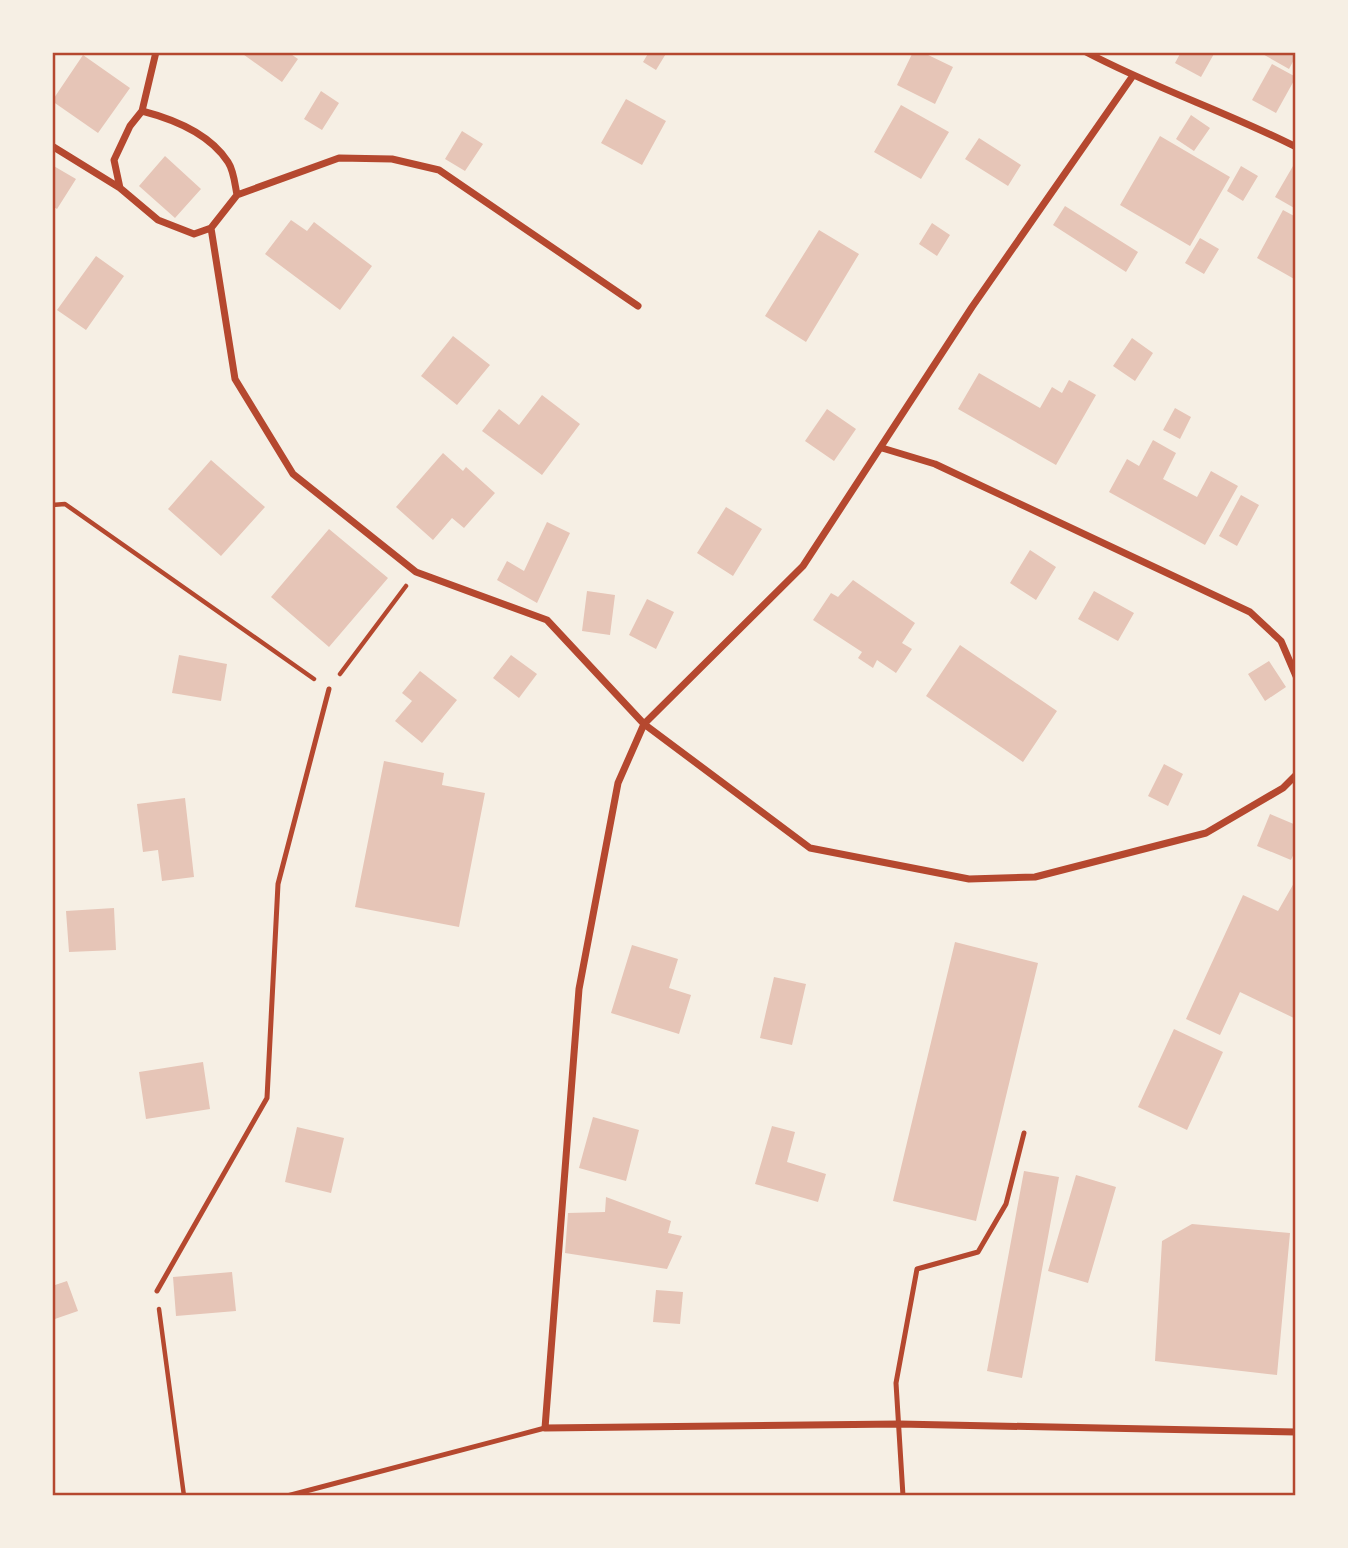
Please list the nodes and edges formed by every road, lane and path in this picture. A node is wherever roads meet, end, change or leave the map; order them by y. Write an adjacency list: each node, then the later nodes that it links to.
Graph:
1 (156, 52): 4 (street)
2 (1086, 52): 3 (street)
3 (1132, 76): 6 (street); 11 (street)
4 (142, 111): 7 (street); 8 (street)
5 (52, 146): 7 (street)
6 (1296, 147)
7 (120, 188): 9 (street)
8 (237, 195): 9 (street); 10 (street)
9 (211, 228): 13 (street)
10 (638, 306)
11 (882, 448): 14 (street); 16 (street)
12 (52, 505): 15 (path)
13 (416, 572): 15 (path); 16 (street)
14 (1296, 676)
15 (329, 690): 19 (lane)
16 (644, 723): 17 (street); 21 (street)
17 (1296, 775)
18 (1024, 1133): 20 (lane)
19 (157, 1291): 23 (path)
20 (899, 1424): 21 (street); 22 (street); 25 (lane)
21 (545, 1427): 24 (lane)
22 (1296, 1432)
23 (184, 1496)
24 (286, 1496)
25 (903, 1496)

